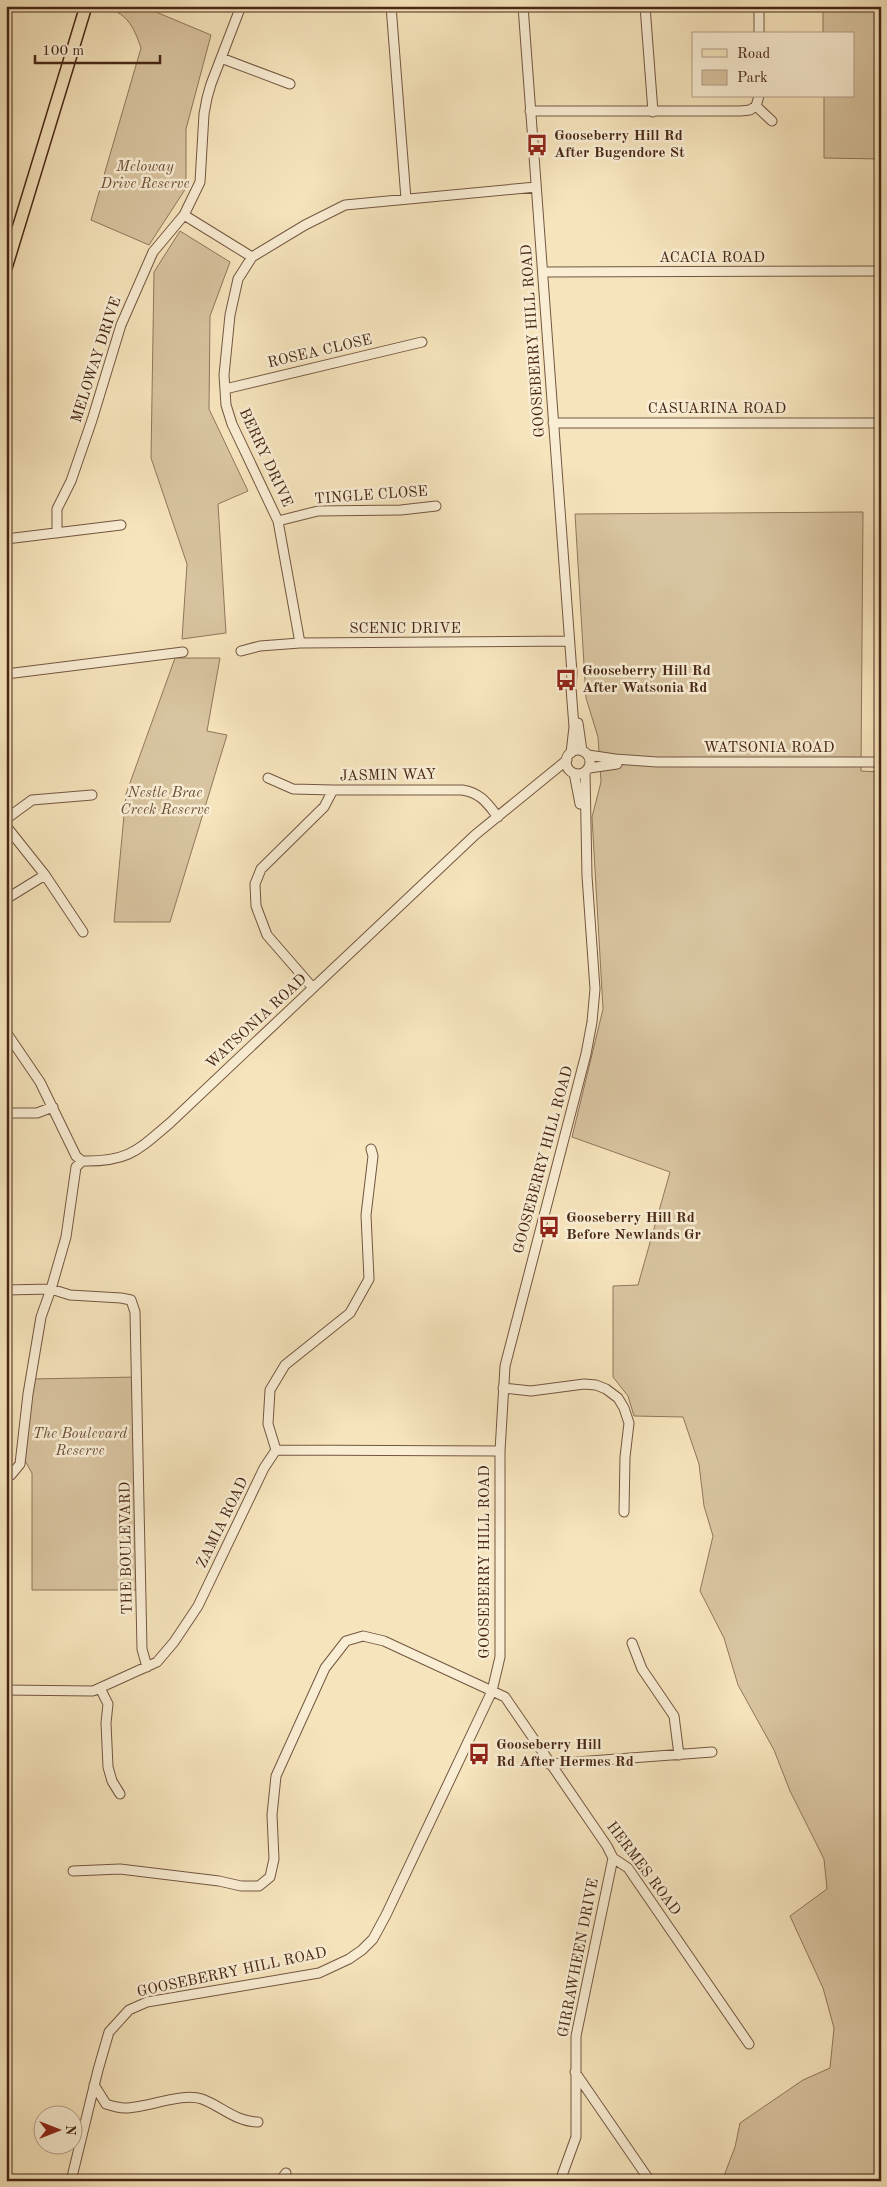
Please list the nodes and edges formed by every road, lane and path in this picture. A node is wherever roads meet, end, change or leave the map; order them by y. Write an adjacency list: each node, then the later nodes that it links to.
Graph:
1 (86, 6): 19 (main road)
2 (242, 6): 8 (street, MELOWAY DRIVE)
3 (391, 6): 16 (street)
4 (523, 6): 12 (street, GOOSEBERRY HILL ROAD)
5 (645, 6): 13 (street)
6 (759, 6): 7 (street)
7 (759, 32)
8 (221, 58): 9 (street); 17 (street, MELOWAY DRIVE)
9 (290, 84)
10 (758, 98): 11 (street)
11 (756, 106): 13 (street); 14 (street)
12 (530, 111): 13 (street); 15 (street, GOOSEBERRY HILL ROAD)
13 (653, 112)
14 (772, 121)
15 (536, 188): 16 (street, BERRY DRIVE); 21 (street, GOOSEBERRY HILL ROAD)
16 (406, 199): 18 (street, BERRY DRIVE)
17 (184, 214): 18 (street); 29 (street, MELOWAY DRIVE)
18 (252, 257): 23 (street, BERRY DRIVE)
19 (6, 268)
20 (881, 271): 21 (street, ACACIA ROAD)
21 (543, 272): 25 (street, GOOSEBERRY HILL ROAD)
22 (422, 342): 23 (street, ROSEA CLOSE)
23 (225, 389): 27 (street, BERRY DRIVE)
24 (881, 422): 25 (street, CASUARINA ROAD)
25 (554, 423): 31 (street, GOOSEBERRY HILL ROAD)
26 (436, 506): 27 (street, TINGLE CLOSE)
27 (278, 521): 32 (street, BERRY DRIVE)
28 (120, 525): 29 (street)
29 (57, 533): 30 (street)
30 (6, 539)
31 (569, 641): 32 (street, SCENIC DRIVE); 35 (street, GOOSEBERRY HILL ROAD)
32 (300, 643): 33 (street, SCENIC DRIVE)
33 (241, 651)
34 (183, 652): 36 (street)
35 (572, 673): 37 (street, GOOSEBERRY HILL ROAD); 38 (street, GOOSEBERRY HILL ROAD)
36 (6, 674)
37 (585, 753): 38 (street); 39 (street, WATSONIA ROAD); 41 (street)
38 (569, 756): 42 (street); 43 (street, WATSONIA ROAD)
39 (657, 762): 40 (street, WATSONIA ROAD); 41 (street, WATSONIA ROAD)
40 (881, 762)
41 (587, 770): 42 (street); 51 (street, GOOSEBERRY HILL ROAD)
42 (573, 773): 43 (street); 51 (street, GOOSEBERRY HILL ROAD)
43 (549, 774): 47 (street, WATSONIA ROAD)
44 (268, 778): 45 (street)
45 (333, 790): 47 (street, JASMIN WAY); 54 (street, JASMIN WAY)
46 (92, 795): 48 (street)
47 (498, 818): 54 (street, WATSONIA ROAD)
48 (6, 819)
49 (6, 826): 50 (street)
50 (44, 875): 52 (street); 53 (street)
51 (587, 876): 62 (street, GOOSEBERRY HILL ROAD)
52 (6, 899)
53 (83, 932)
54 (314, 988): 59 (street, WATSONIA ROAD)
55 (6, 1032): 56 (street)
56 (53, 1107): 57 (street); 59 (street)
57 (6, 1113)
58 (371, 1149): 63 (street)
59 (82, 1162): 60 (street)
60 (51, 1289): 61 (street); 65 (street); 68 (street, THE BOULEVARD)
61 (6, 1290)
62 (503, 1388): 64 (street, GOOSEBERRY HILL ROAD); 66 (street)
63 (276, 1450): 64 (street); 68 (street, ZAMIA ROAD)
64 (500, 1451): 71 (street, GOOSEBERRY HILL ROAD)
65 (6, 1476)
66 (624, 1512)
67 (632, 1643): 73 (street)
68 (147, 1667): 69 (street, ZAMIA ROAD)
69 (100, 1688): 70 (street, ZAMIA ROAD); 75 (street)
70 (6, 1690)
71 (492, 1691): 74 (street, HERMES ROAD); 77 (street, HERMES ROAD); 80 (street, GOOSEBERRY HILL ROAD)
72 (712, 1752): 73 (street)
73 (679, 1755): 74 (street)
74 (550, 1764): 76 (street, HERMES ROAD)
75 (120, 1794)
76 (613, 1858): 78 (street, HERMES ROAD); 79 (street, GIRRAWHEEN DRIVE)
77 (73, 1871)
78 (750, 2044)
79 (575, 2072): 83 (street, GIRRAWHEEN DRIVE); 84 (street)
80 (94, 2085): 81 (street); 82 (street, GOOSEBERRY HILL ROAD)
81 (258, 2122)
82 (71, 2181)
83 (560, 2181)
84 (650, 2181)

